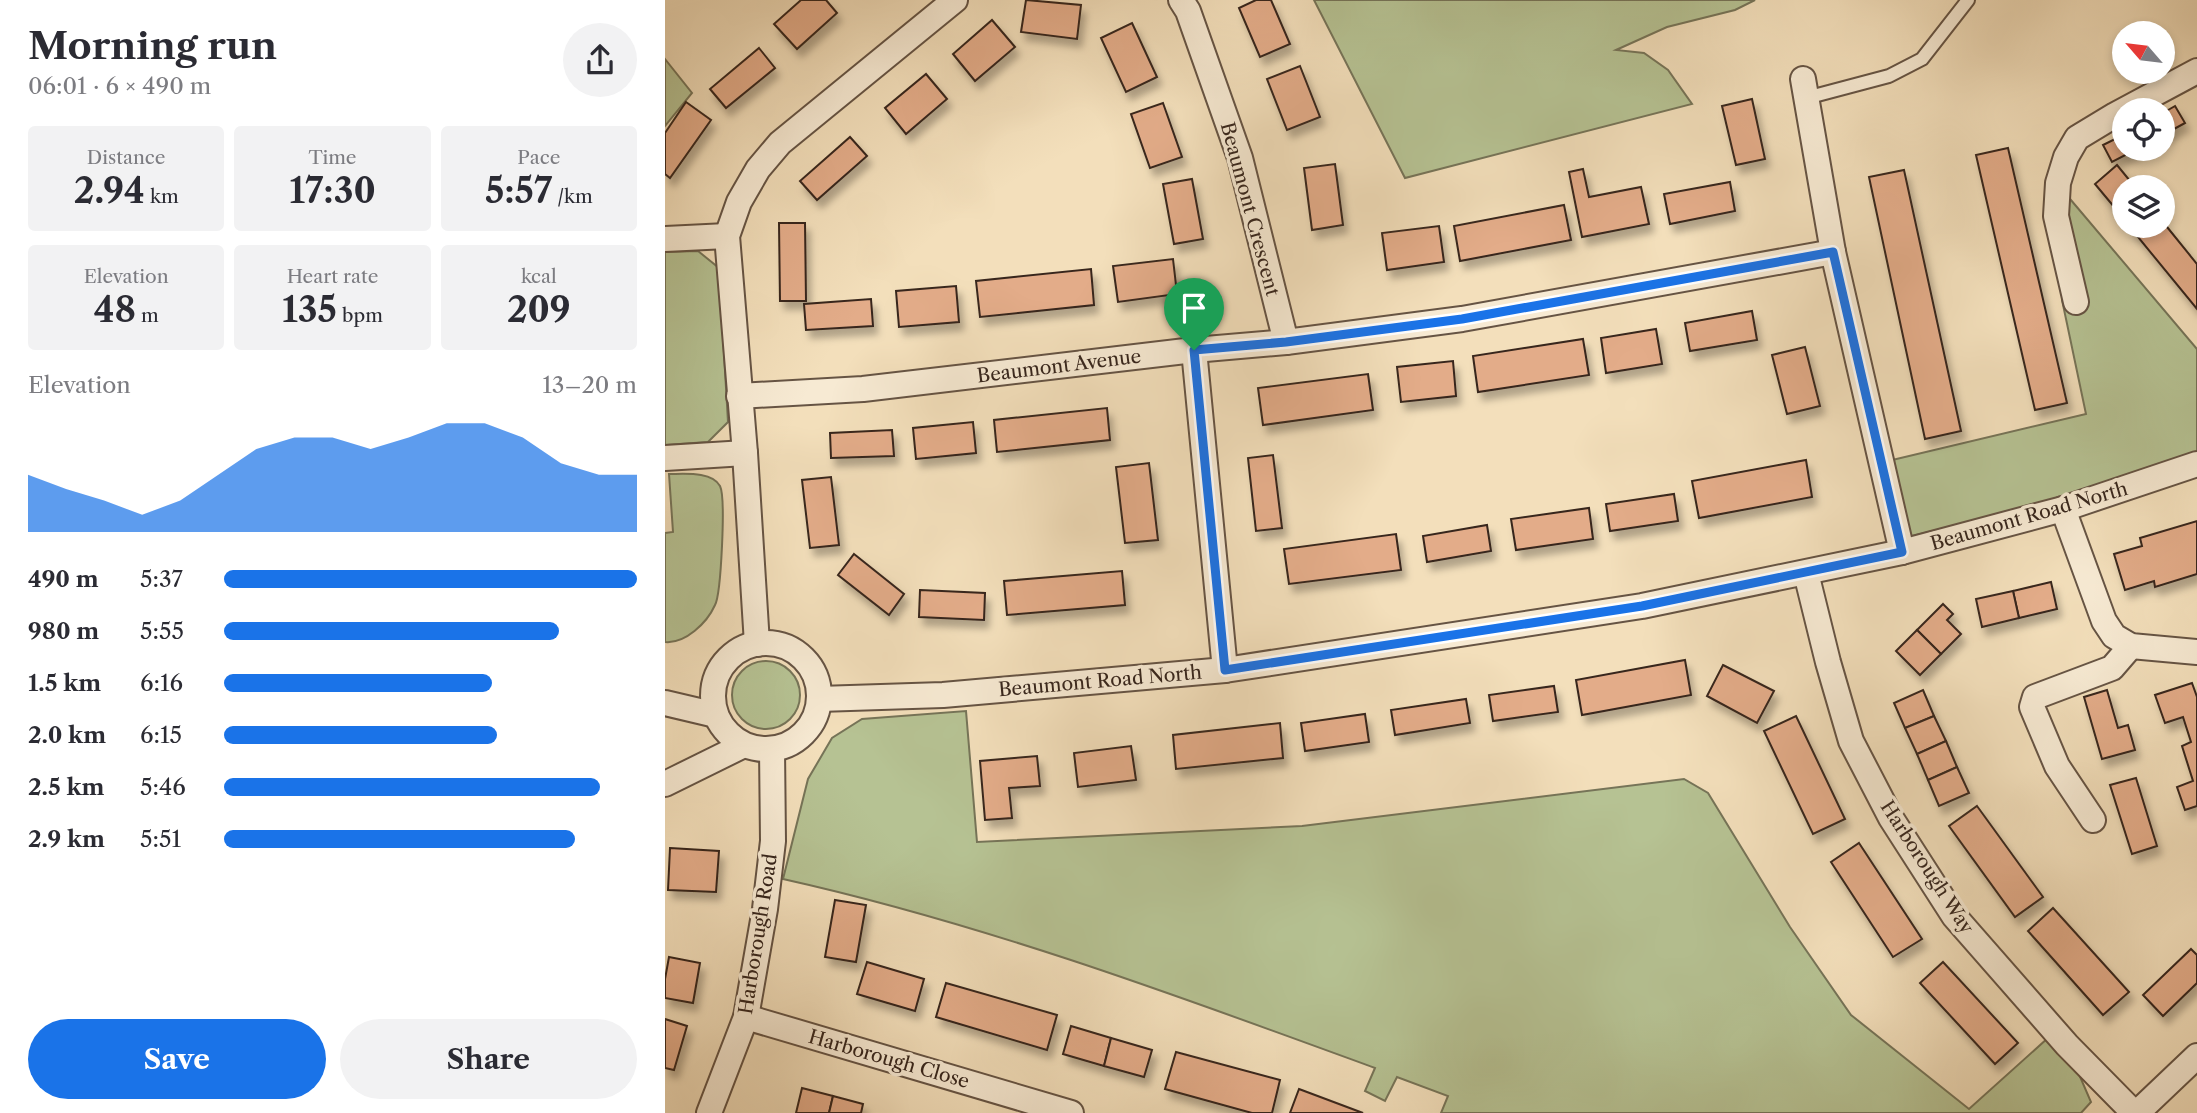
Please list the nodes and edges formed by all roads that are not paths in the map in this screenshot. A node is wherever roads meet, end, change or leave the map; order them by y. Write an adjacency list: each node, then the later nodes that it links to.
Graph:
1 (954, 0): 6 (street)
2 (1181, 0): 10 (street, Beaumont Crescent)
3 (1968, 0): 5 (lane)
4 (2197, 71): 9 (street)
5 (1805, 88): 8 (street)
6 (727, 236): 7 (street); 12 (street)
7 (665, 240)
8 (1833, 252): 10 (street, Beaumont Avenue); 17 (street)
9 (2077, 302)
10 (1286, 342): 11 (street, Beaumont Avenue)
11 (1194, 350): 12 (street, Beaumont Avenue); 22 (street)
12 (740, 396): 13 (street)
13 (745, 453): 14 (street); 19 (street)
14 (665, 458)
15 (2197, 464): 16 (street, Beaumont Road North)
16 (2063, 509): 17 (street, Beaumont Road North); 20 (street)
17 (1902, 552): 18 (street, Beaumont Road North)
18 (1806, 573): 22 (street, Beaumont Road North); 34 (street, Harborough Way)
19 (757, 643): 23 (street); 25 (street)
20 (2131, 646): 21 (street); 29 (street)
21 (2197, 652)
22 (1225, 670): 23 (street, Beaumont Road North)
23 (819, 699): 27 (street)
24 (665, 703): 25 (street)
25 (716, 715): 26 (street)
26 (744, 745): 27 (street); 28 (street)
27 (772, 749): 30 (street, Harborough Road)
28 (665, 784)
29 (2093, 820)
30 (746, 1017): 32 (street, Harborough Road); 33 (street, Harborough Close)
31 (2197, 1056): 34 (street)
32 (709, 1113)
33 (1072, 1113)
34 (2135, 1113)

